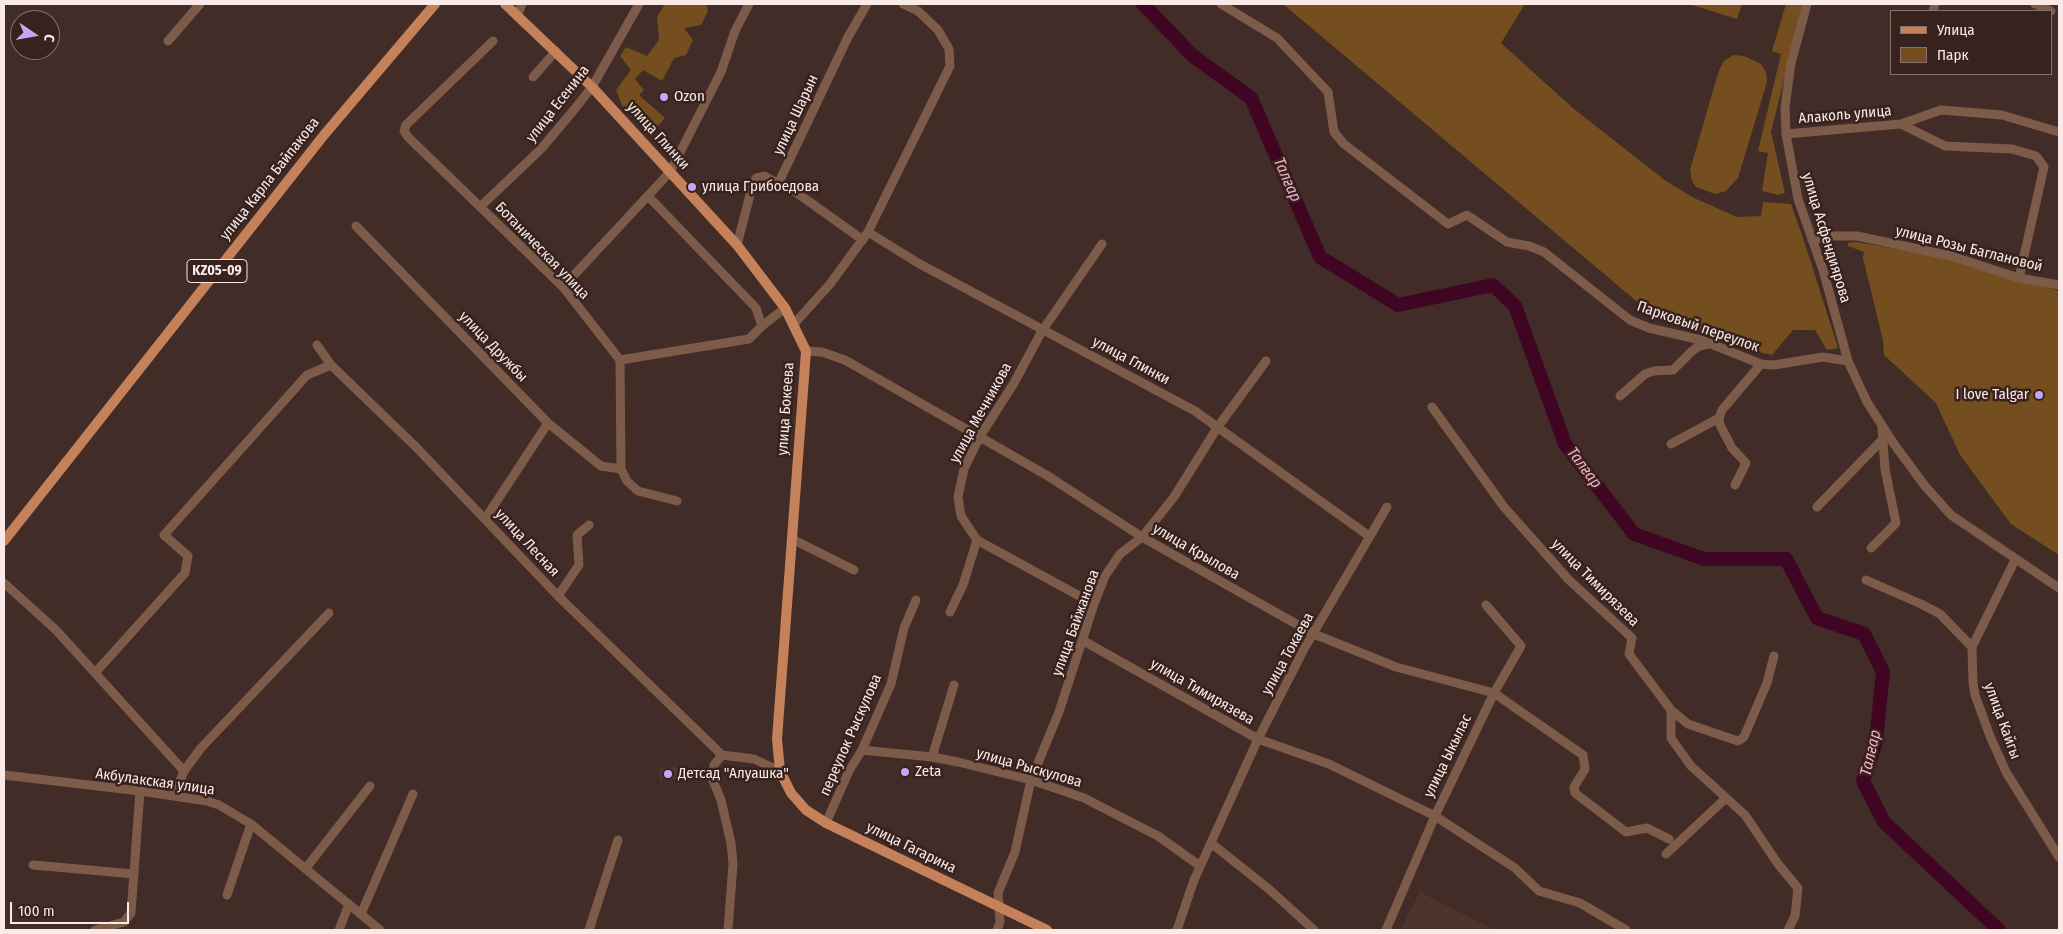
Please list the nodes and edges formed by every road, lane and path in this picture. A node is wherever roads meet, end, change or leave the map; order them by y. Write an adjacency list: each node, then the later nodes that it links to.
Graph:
1 (200, 4): 14 (street)
2 (435, 4): 66 (main road, улица Карла Байпакова / KZ05-09)
3 (504, 4): 13 (main road, улица Глинки)
4 (522, 4): 13 (street)
5 (639, 4): 18 (street, улица Есенина)
6 (749, 4): 22 (street)
7 (867, 4): 23 (street, улица Шарын)
8 (903, 4): 27 (street)
9 (1221, 4): 38 (street, Парковый переулок)
10 (1808, 4): 21 (street, улица Асфендиярова)
11 (2035, 4): 12 (street)
12 (2049, 10)
13 (517, 16): 16 (main road, улица Глинки)
14 (168, 41)
15 (493, 41): 25 (street, Ботаническая улица)
16 (556, 51): 17 (street); 18 (main road, улица Глинки)
17 (533, 77)
18 (592, 87): 22 (main road, улица Глинки); 25 (street, улица Есенина)
19 (1901, 124): 20 (street); 21 (street, Алаколь улица); 31 (street, Алаколь улица)
20 (2059, 132)
21 (1786, 134): 28 (street, улица Асфендиярова)
22 (670, 172): 24 (street); 30 (main road, улица Глинки)
23 (779, 182): 27 (street, улица Глинки); 30 (street)
24 (648, 196): 33 (street); 36 (street)
25 (480, 207): 33 (street, Ботаническая улица)
26 (356, 226): 49 (street, улица Дружбы)
27 (866, 236): 35 (street); 37 (street, улица Глинки)
28 (1812, 240): 31 (street, улица Розы Баглановой); 42 (street, улица Асфендиярова)
29 (1102, 244): 37 (street, улица Мечникова)
30 (737, 245): 34 (main road, улица Глинки)
31 (2019, 278): 32 (street, улица Розы Баглановой)
32 (2059, 285)
33 (563, 287): 41 (street, Ботаническая улица)
34 (785, 308): 35 (main road, улица Глинки); 36 (street)
35 (794, 324): 40 (main road, улица Бокеева)
36 (762, 326): 41 (street)
37 (1042, 331): 51 (street, улица Глинки); 52 (street, улица Мечникова)
38 (1709, 344): 44 (street, Парковый переулок); 46 (street)
39 (317, 345): 45 (street, улица Лесная)
40 (806, 351): 52 (street, улица Крылова); 64 (main road, улица Бокеева)
41 (620, 360): 55 (street)
42 (1848, 360): 44 (street, Парковый переулок); 50 (street, улица Асфендиярова)
43 (1266, 361): 51 (street, улица Байжанова)
44 (1761, 364): 48 (street)
45 (331, 365): 60 (street, улица Лесная); 83 (street)
46 (1620, 396)
47 (1432, 407): 86 (street, улица Тимирязева)
48 (1719, 418): 54 (street); 56 (street)
49 (548, 423): 55 (street, улица Дружбы); 60 (street)
50 (1881, 425): 53 (street); 68 (street, улица Асфендиярова)
51 (1217, 428): 62 (street, улица Глинки); 63 (street, улица Байжанова)
52 (979, 438): 63 (street, улица Крылова); 65 (street, улица Мечникова)
53 (1882, 439): 59 (street); 67 (street)
54 (1671, 444)
55 (621, 469): 57 (street)
56 (1735, 485)
57 (678, 501)
58 (1387, 507): 62 (street, улица Токаева)
59 (1817, 507)
60 (485, 519): 73 (street, улица Лесная)
61 (589, 525): 73 (street)
62 (1369, 536): 79 (street, улица Токаева)
63 (1142, 537): 75 (street, улица Байжанова); 79 (street, улица Крылова)
64 (792, 539): 69 (street); 92 (main road, улица Бокеева)
65 (977, 540): 75 (street, улица Мечникова); 77 (street)
66 (4, 541)
67 (1871, 548)
68 (2015, 560): 72 (street, улица Асфендиярова); 81 (street, улица Кайгы)
69 (854, 570)
70 (1866, 580): 81 (street)
71 (4, 583): 83 (street)
72 (2059, 588)
73 (558, 596): 89 (street, улица Лесная)
74 (916, 600): 88 (street, переулок Рыскулова)
75 (1094, 604): 80 (street, улица Байжанова)
76 (1486, 605): 85 (street, улица Ыкылас)
77 (950, 612)
78 (329, 613): 91 (street)
79 (1314, 634): 85 (street, улица Крылова); 87 (street, улица Токаева)
80 (1082, 640): 87 (street, улица Тимирязева); 94 (street, улица Байжанова)
81 (1972, 647): 107 (street, улица Кайгы)
82 (1774, 656): 86 (street)
83 (95, 673): 91 (street)
84 (954, 685): 90 (street)
85 (1494, 693): 100 (street, улица Ыкылас); 103 (street, улица Крылова)
86 (1671, 710): 99 (street)
87 (1258, 739): 100 (street, улица Тимирязева); 105 (street, улица Токаева)
88 (862, 750): 90 (street, улица Рыскулова); 101 (street, переулок Рыскулова)
89 (722, 755): 92 (street); 122 (street)
90 (932, 757): 94 (street, улица Рыскулова)
91 (184, 771): 98 (street)
92 (780, 771): 101 (main road, улица Гагарина)
93 (4, 776): 96 (street, Акбулакская улица)
94 (1031, 780): 109 (street, улица Рыскулова); 114 (street, улица Байжанова)
95 (370, 786): 110 (street)
96 (140, 791): 98 (street, Акбулакская улица); 111 (street)
97 (413, 794): 115 (street)
98 (174, 796): 102 (street, Акбулакская улица)
99 (1726, 798): 106 (street); 128 (street)
100 (1434, 816): 126 (street, улица Ыкылас); 127 (street, улица Тимирязева)
101 (826, 823): 114 (main road, улица Гагарина)
102 (251, 824): 110 (street, Акбулакская улица); 112 (street)
103 (1669, 839)
104 (618, 840): 121 (street)
105 (1211, 843): 109 (street, улица Токаева); 125 (street)
106 (1666, 854)
107 (2059, 857)
108 (33, 865): 111 (street)
109 (1200, 866): 124 (street, улица Токаева)
110 (306, 868): 113 (street, Акбулакская улица)
111 (134, 874): 118 (street)
112 (227, 895)
113 (350, 904): 115 (street, Акбулакская улица); 119 (street)
114 (999, 907): 116 (main road, улица Гагарина); 117 (street, улица Байжанова)
115 (361, 914): 120 (street, Акбулакская улица)
116 (1018, 916): 117 (street); 123 (main road, улица Гагарина)
117 (999, 926)
118 (95, 930)
119 (339, 930)
120 (380, 930)
121 (589, 930)
122 (728, 930)
123 (1047, 930)
124 (1177, 930)
125 (1314, 930)
126 (1386, 930)
127 (1626, 930)
128 (1788, 930)

